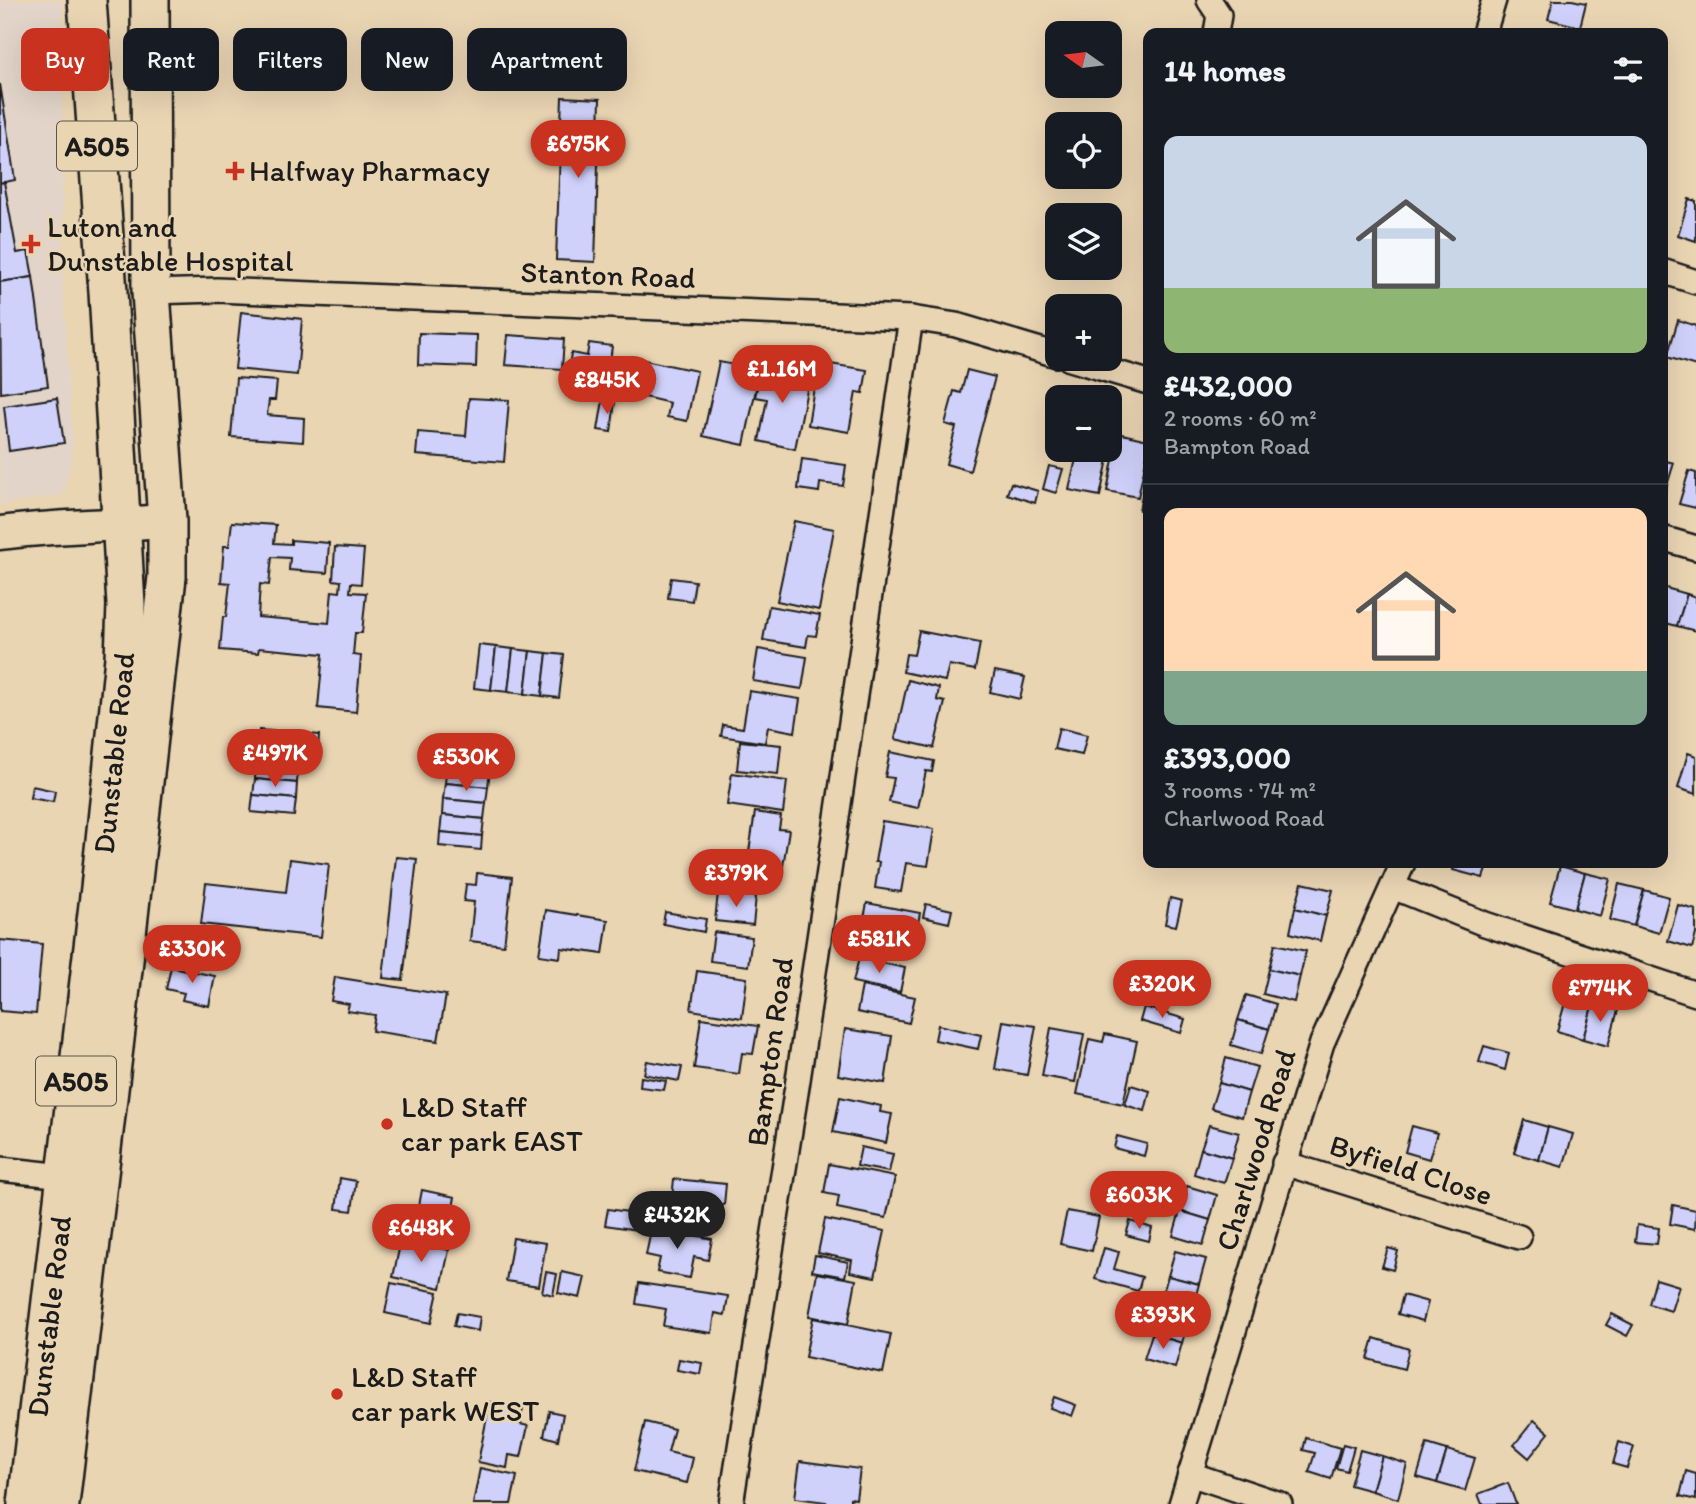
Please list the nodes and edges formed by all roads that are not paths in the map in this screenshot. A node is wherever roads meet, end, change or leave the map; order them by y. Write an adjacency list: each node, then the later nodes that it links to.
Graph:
1 (87, 0): 15 (main road, Dunstable Road / A505)
2 (150, 0): 9 (main road, Dunstable Road / A505)
3 (1209, 0): 5 (street)
4 (1494, 0): 6 (street)
5 (1217, 28)
6 (1486, 28)
7 (1668, 273): 8 (street)
8 (1696, 282)
9 (151, 292): 10 (street, Stanton Road); 14 (main road, Dunstable Road / A505)
10 (911, 318): 11 (street, Stanton Road); 29 (street, Bampton Road)
11 (1045, 351)
12 (1111, 371): 13 (street)
13 (1143, 381)
14 (167, 520): 15 (street); 28 (main road, Dunstable Road / A505)
15 (121, 526): 16 (street); 24 (main road, Dunstable Road / A505)
16 (0, 533)
17 (1668, 540): 18 (street)
18 (1696, 548)
19 (1401, 868): 20 (street, Charlwood Road)
20 (1393, 887): 21 (street); 22 (street, Charlwood Road)
21 (1696, 993)
22 (1284, 1163): 25 (street, Byfield Close); 26 (street, Charlwood Road)
23 (0, 1169): 24 (street)
24 (64, 1176): 27 (main road, Dunstable Road / A505)
25 (1519, 1237)
26 (1190, 1474): 30 (street, Charlwood Road); 31 (street)
27 (27, 1504)
28 (60, 1504)
29 (731, 1504)
30 (1181, 1504)
31 (1280, 1504)

